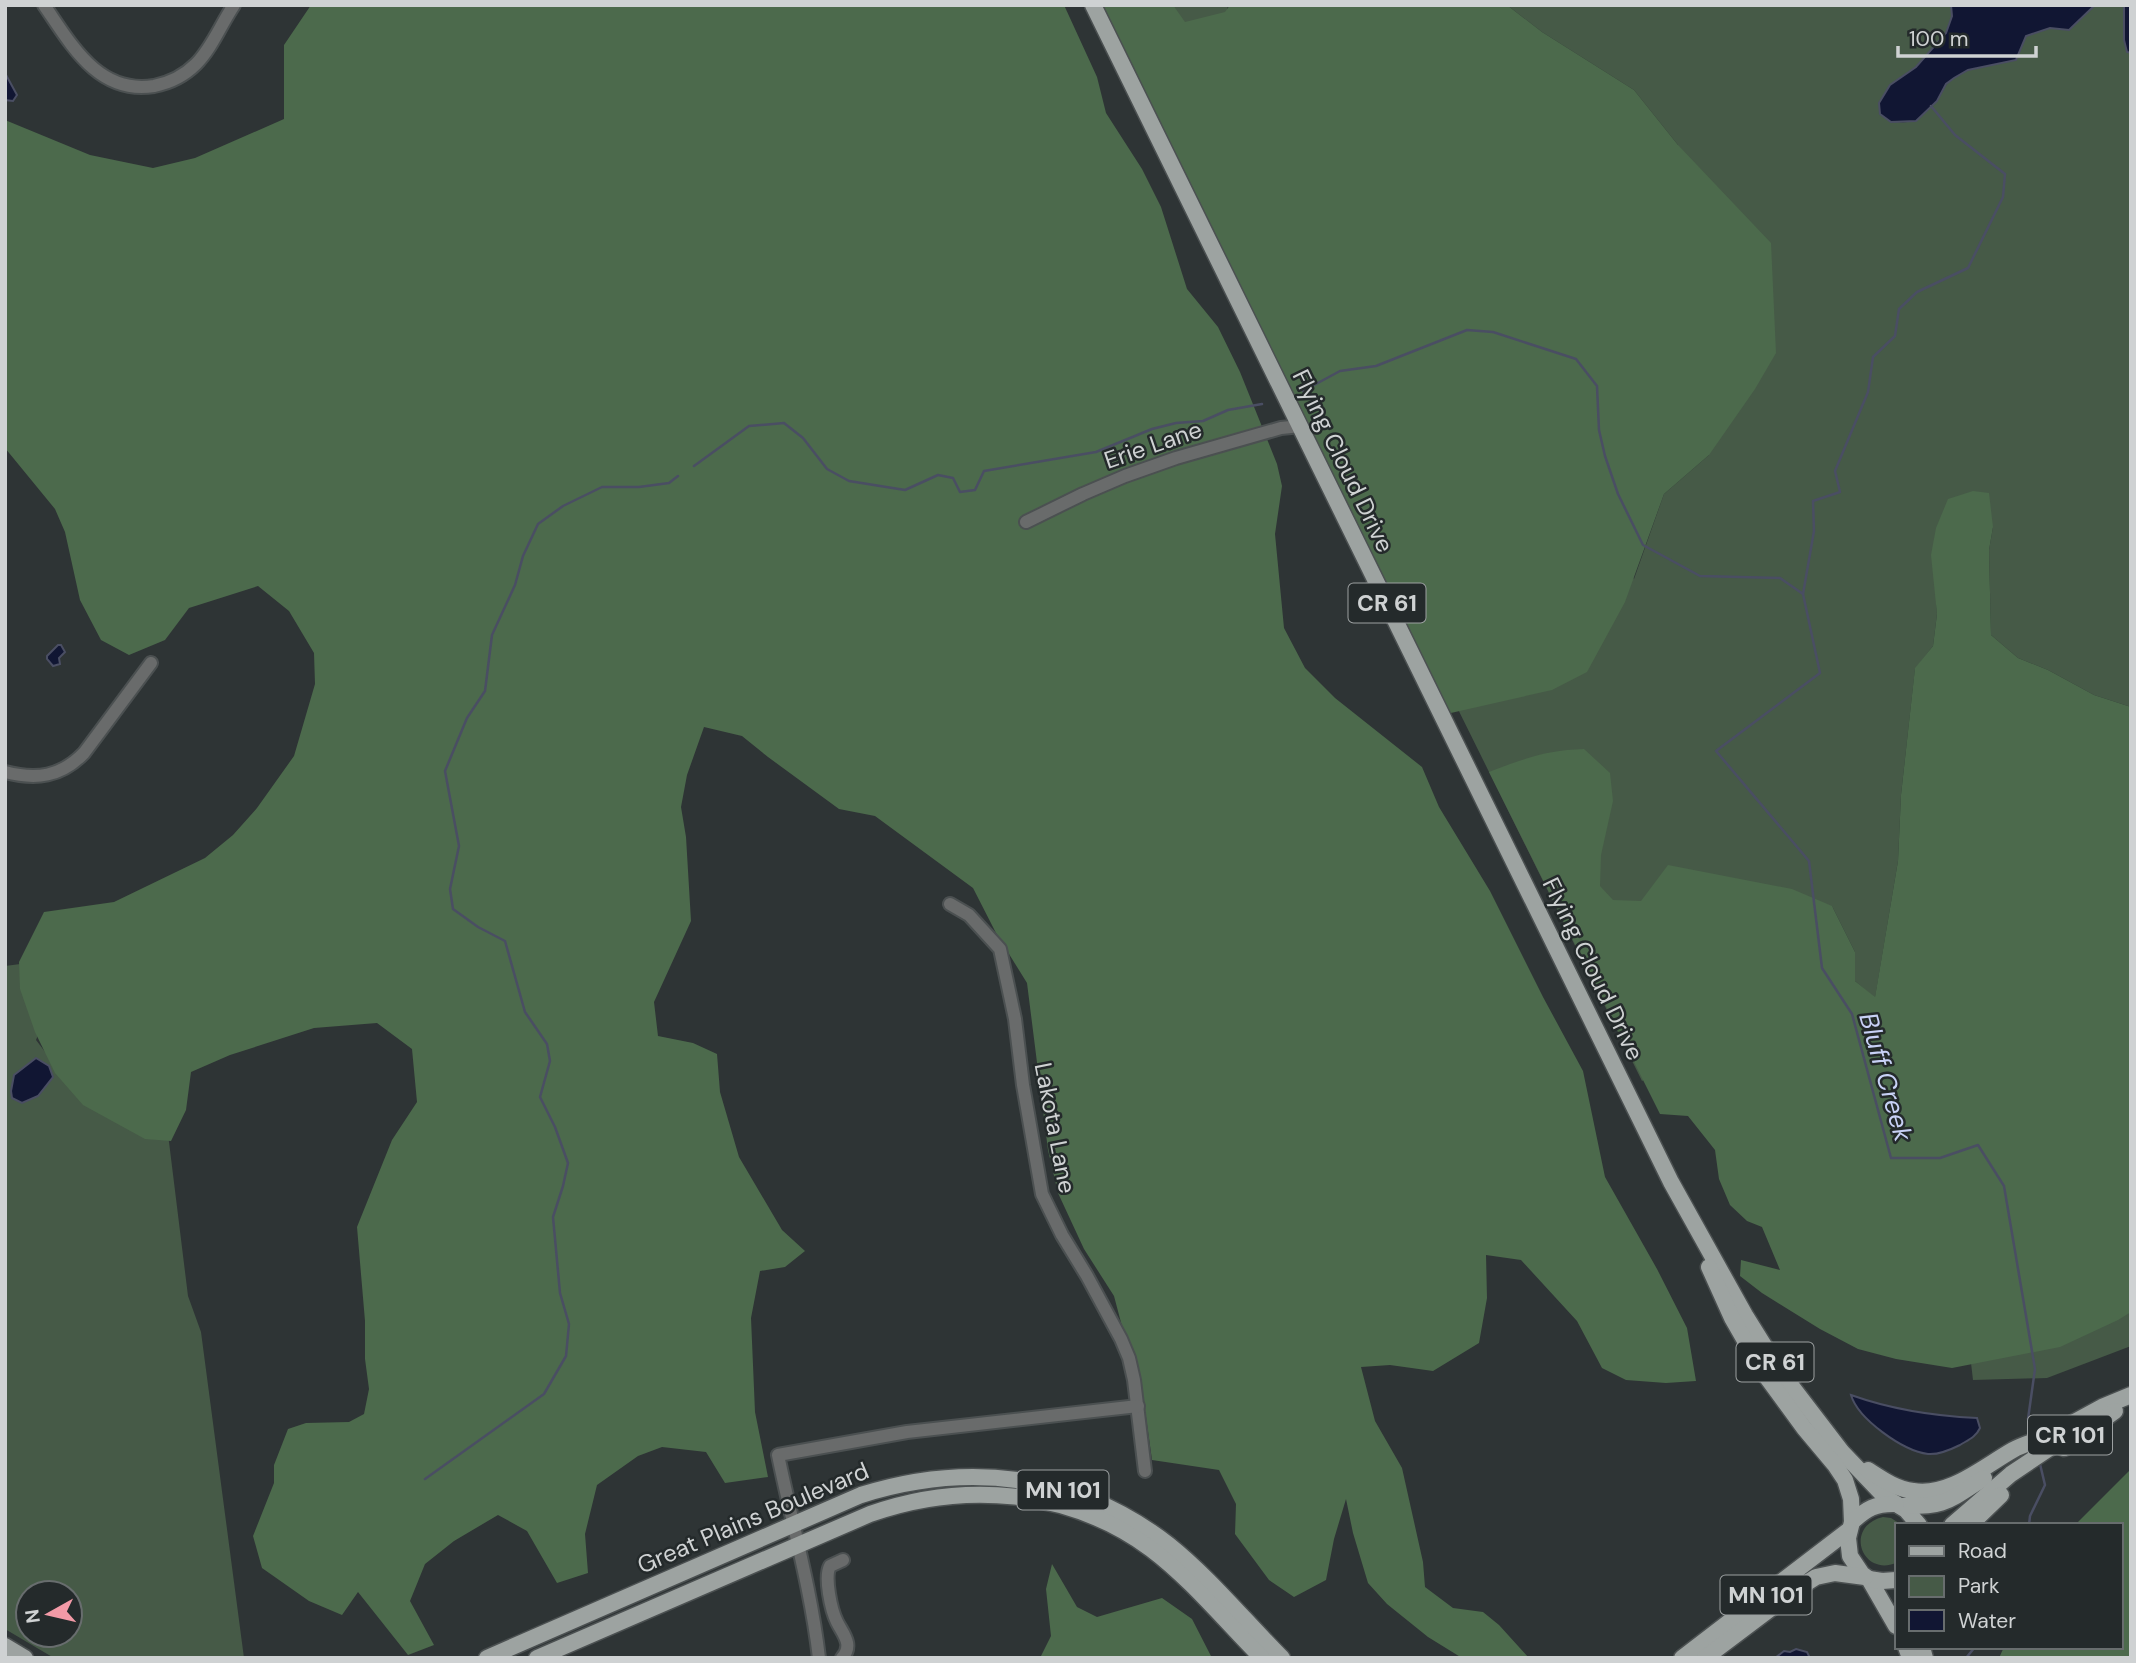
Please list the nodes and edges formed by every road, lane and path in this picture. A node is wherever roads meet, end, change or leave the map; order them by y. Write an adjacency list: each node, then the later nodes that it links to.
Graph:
1 (44, 5): 2 (street)
2 (234, 5)
3 (1093, 5): 4 (main road, Flying Cloud Drive / CR 61)
4 (1301, 426): 5 (street, Erie Lane); 9 (main road, Flying Cloud Drive / CR 61)
5 (1026, 522)
6 (151, 663): 7 (street)
7 (5, 772)
8 (950, 904): 12 (street, Lakota Lane)
9 (1681, 1200): 11 (main road, Flying Cloud Drive / CR 61); 20 (main road, Flying Cloud Drive / CR 61)
10 (2131, 1397): 13 (main road, CR 101); 13 (main road, CR 101)
11 (1806, 1405): 13 (main road); 15 (main road, Flying Cloud Drive / CR 61)
12 (1138, 1406): 14 (street, Lakota Lane); 19 (street)
13 (2009, 1469): 15 (main road, CR 101); 17 (main road, CR 101); 18 (main road)
14 (1145, 1471)
15 (1898, 1505): 16 (main road, Flying Cloud Drive / CR 61); 20 (main road, CR 101)
16 (1918, 1523)
17 (1954, 1523)
18 (1971, 1523)
19 (793, 1524): 21 (street); 28 (main road, Great Plains Boulevard / MN 101); 33 (main road, Great Plains Boulevard / MN 101)
20 (1850, 1526): 23 (main road, Flying Cloud Drive / CR 61); 34 (main road, MN 101)
21 (799, 1545): 29 (main road, Great Plains Boulevard / MN 101); 30 (street); 32 (main road, Great Plains Boulevard / MN 101)
22 (843, 1560): 31 (street)
23 (1867, 1578): 24 (main road); 25 (main road, Flying Cloud Drive / CR 61); 35 (main road, MN 101)
24 (1895, 1580)
25 (1895, 1624)
26 (5, 1646): 27 (main road)
27 (25, 1658)
28 (487, 1658)
29 (537, 1658)
30 (819, 1658)
31 (842, 1658)
32 (1262, 1658)
33 (1282, 1658)
34 (1682, 1658)
35 (1706, 1658)

